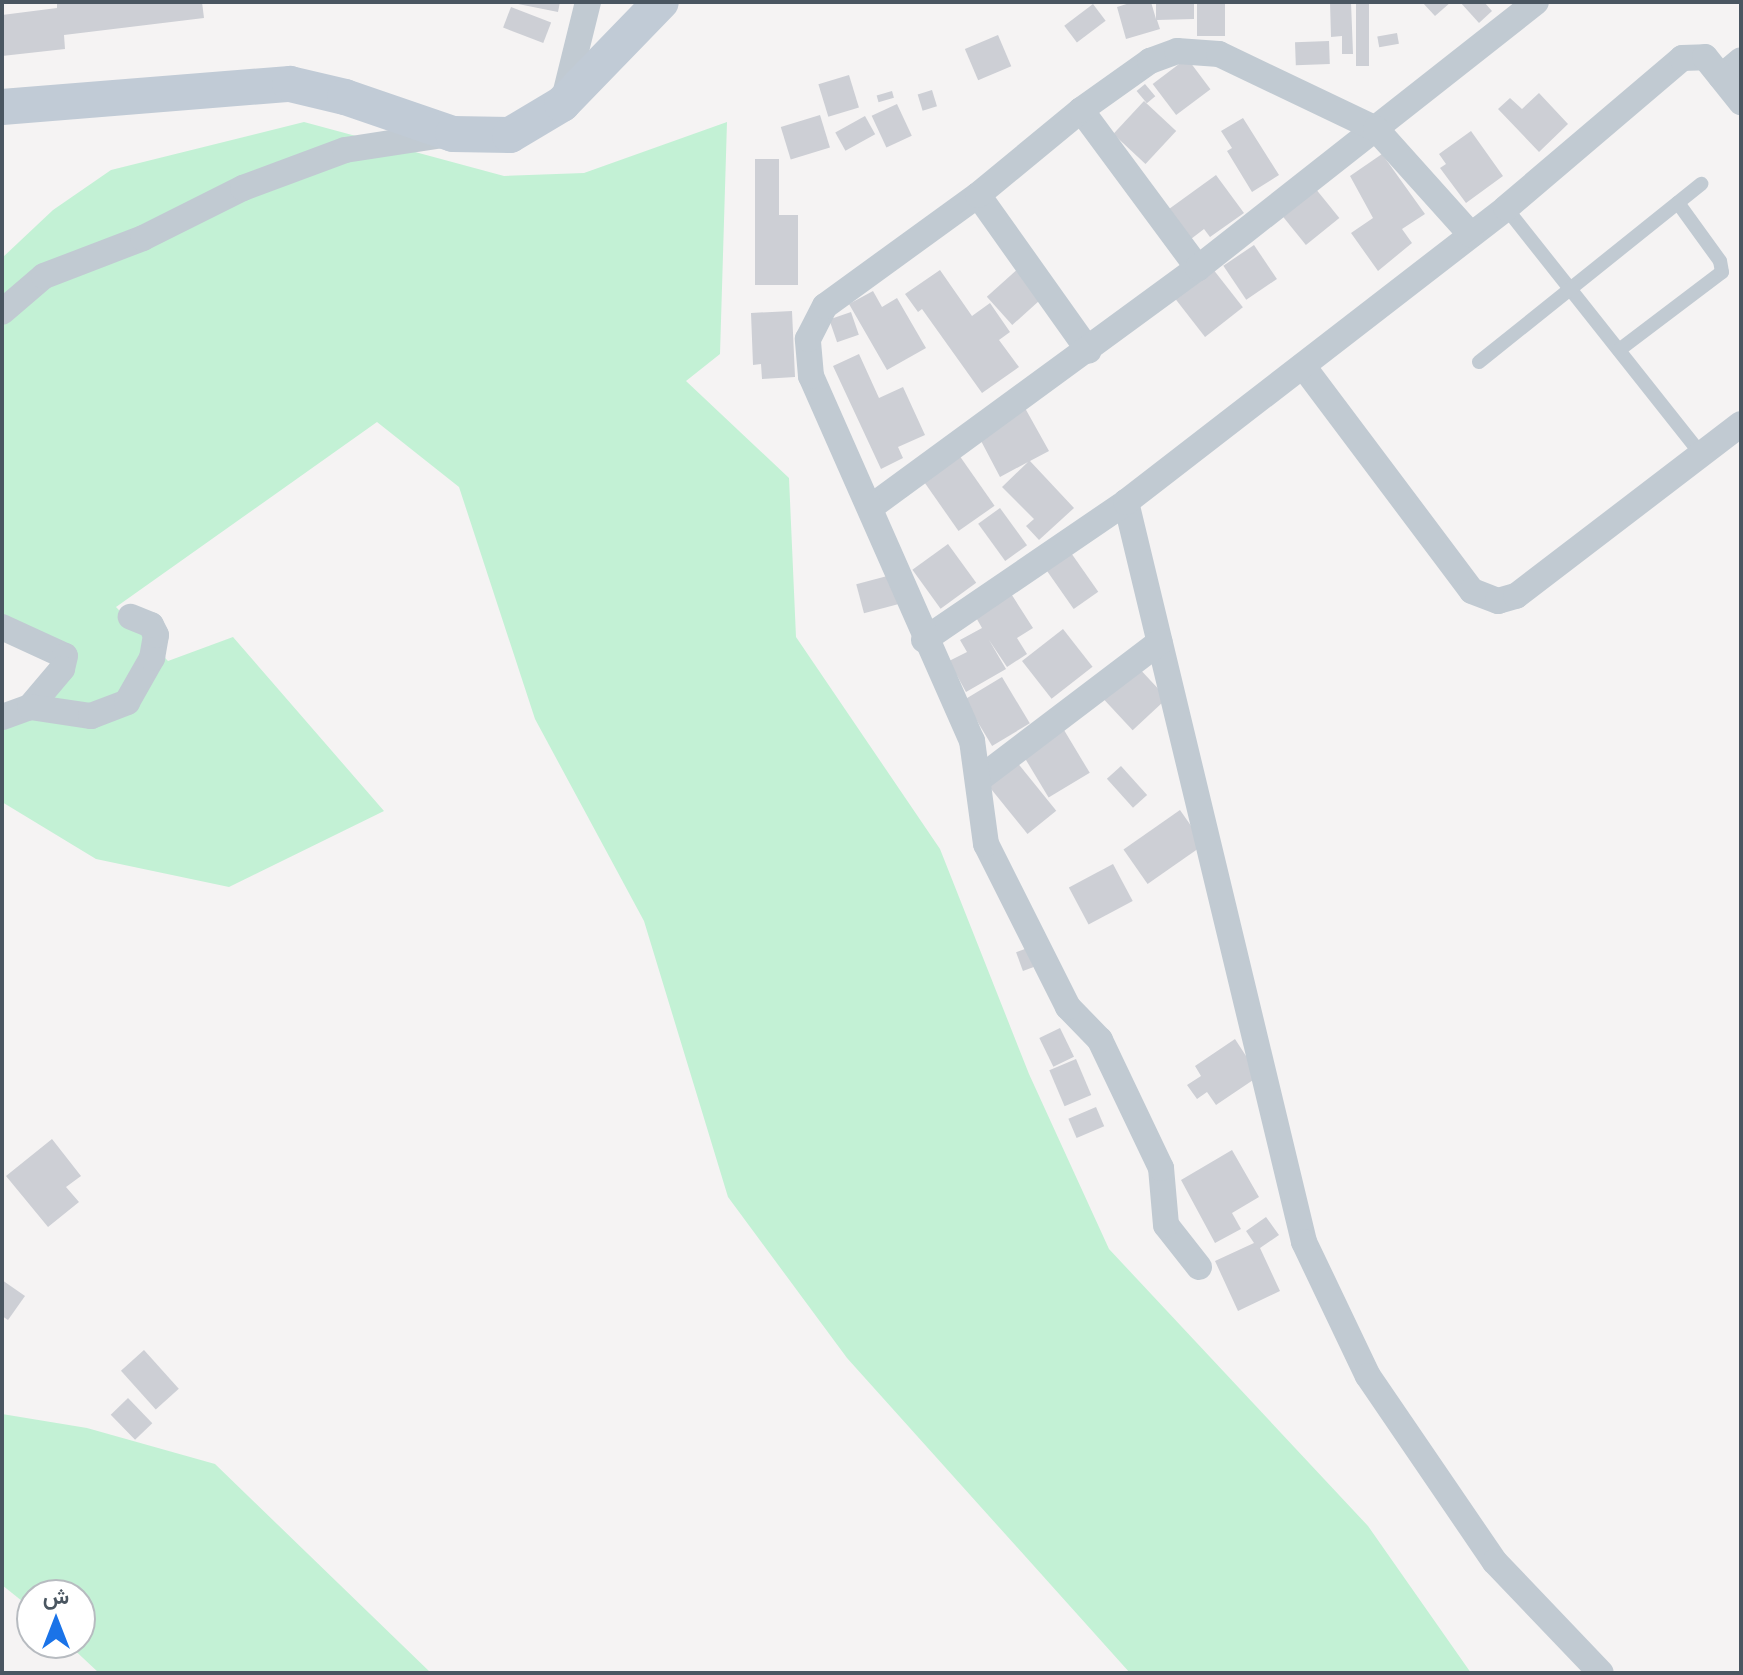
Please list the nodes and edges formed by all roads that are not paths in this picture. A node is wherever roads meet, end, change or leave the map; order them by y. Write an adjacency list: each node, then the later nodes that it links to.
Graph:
1 (588, 2): 6 (street)
2 (661, 2): 6 (main road)
3 (1536, 2): 9 (street)
4 (1731, 68): 5 (street); 14 (street)
5 (1741, 102)
6 (562, 104): 10 (main road)
7 (2, 107): 10 (main road)
8 (1081, 110): 9 (street); 12 (street); 16 (street)
9 (1376, 129): 15 (street); 16 (street)
10 (453, 134): 17 (street)
11 (1701, 184): 13 (lane)
12 (978, 195): 22 (street); 28 (street)
13 (1678, 203): 18 (lane); 21 (lane)
14 (1506, 208): 15 (street); 18 (lane)
15 (1471, 235): 24 (street)
16 (1198, 268): 22 (street)
17 (44, 276): 19 (street); 20 (street)
18 (1570, 289): 21 (lane); 23 (lane)
19 (2, 296)
20 (2, 312)
21 (1619, 350): 26 (lane)
22 (1089, 351): 28 (street)
23 (1479, 362)
24 (1303, 366): 26 (street); 27 (street)
25 (1741, 424): 26 (street)
26 (1702, 455)
27 (1126, 502): 31 (street); 32 (street)
28 (871, 507): 31 (street)
29 (131, 617): 33 (street)
30 (2, 627): 33 (street)
31 (924, 640): 35 (street)
32 (1160, 642): 35 (street); 37 (street)
33 (30, 707): 34 (street)
34 (2, 717)
35 (978, 780): 36 (street)
36 (1199, 1267)
37 (1601, 1673)

